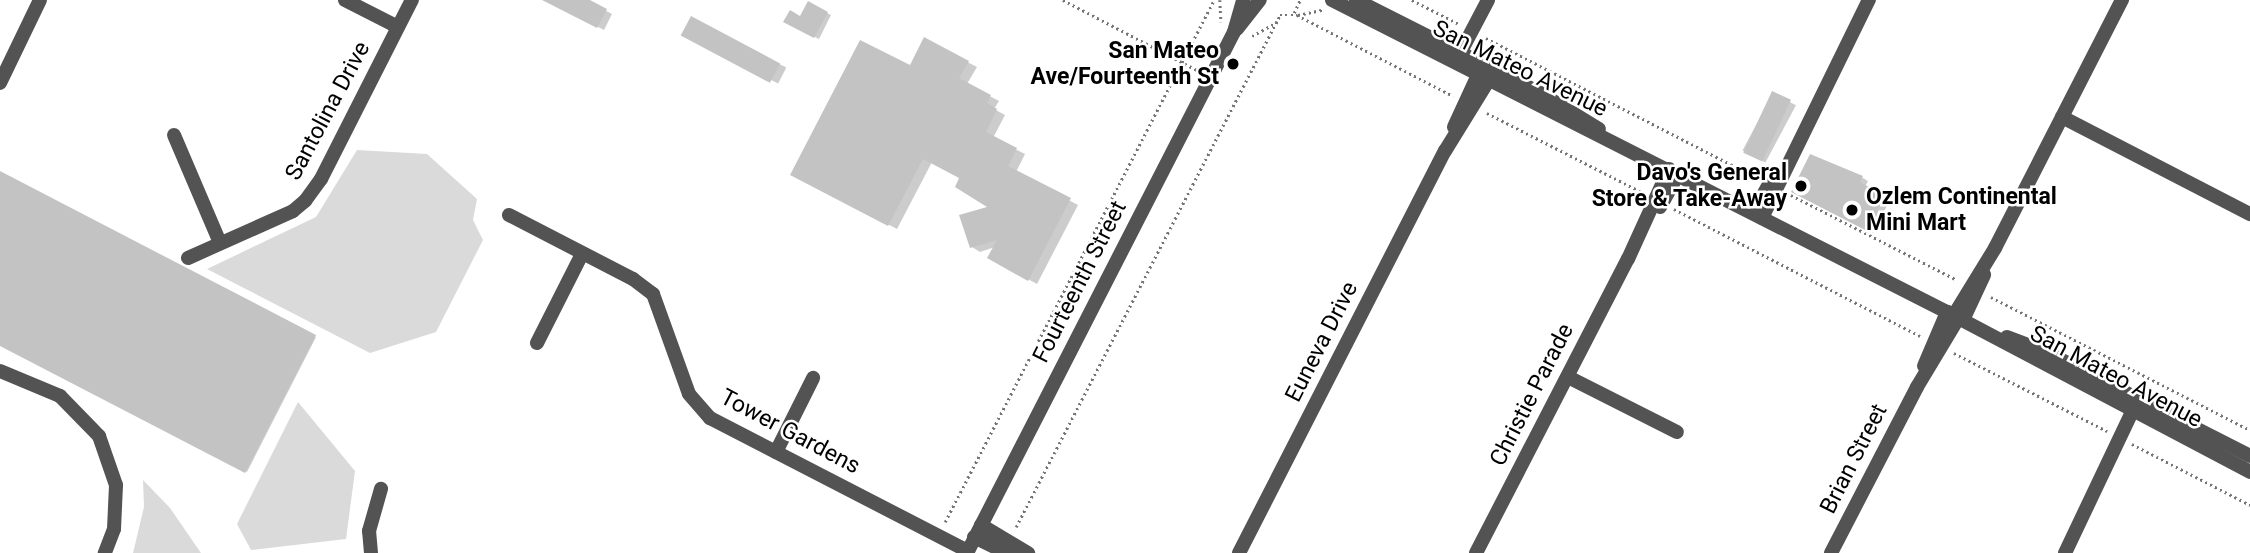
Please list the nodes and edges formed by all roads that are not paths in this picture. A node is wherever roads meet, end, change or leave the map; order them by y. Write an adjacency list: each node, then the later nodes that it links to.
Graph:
1 (40, 0): 15 (street)
2 (345, 0): 11 (street)
3 (412, 0): 11 (street, Santolina Drive)
4 (1243, 0): 12 (street, Fourteenth Street)
5 (1260, 0): 12 (street, Fourteenth Street)
6 (1333, 0): 13 (street, San Mateo Avenue)
7 (1356, 0): 13 (street, San Mateo Avenue)
8 (1488, 0): 13 (street)
9 (2122, 0): 16 (street, Brian Street)
10 (1864, 2): 21 (street)
11 (398, 27): 22 (street, Santolina Drive)
12 (1234, 32): 36 (street, Fourteenth Street)
13 (1457, 58): 14 (street, San Mateo Avenue)
14 (1486, 72): 18 (street, San Mateo Avenue); 42 (street, Euneva Drive)
15 (0, 83)
16 (2062, 117): 19 (street); 25 (street, Brian Street)
17 (174, 135): 22 (street)
18 (1674, 171): 21 (street, San Mateo Avenue); 28 (street, Christie Parade)
19 (2250, 214)
20 (509, 215): 23 (street, Tower Gardens)
21 (1758, 215): 25 (street, San Mateo Avenue)
22 (220, 243): 24 (street, Santolina Drive)
23 (582, 254): 26 (street); 32 (street, Tower Gardens)
24 (188, 258)
25 (1956, 316): 30 (street, San Mateo Avenue); 44 (street, Brian Street)
26 (537, 343)
27 (0, 371): 39 (street)
28 (1568, 377): 31 (street); 43 (street, Christie Parade)
29 (813, 378): 32 (street)
30 (2140, 407): 33 (street, San Mateo Avenue); 34 (street, San Mateo Avenue); 45 (street)
31 (1676, 432)
32 (776, 452): 38 (street, Tower Gardens)
33 (2250, 456)
34 (2250, 472)
35 (381, 489): 40 (street)
36 (978, 531): 37 (street); 38 (street, Fourteenth Street)
37 (1008, 547): 41 (street)
38 (967, 552)
39 (105, 553)
40 (371, 553)
41 (1028, 553)
42 (1239, 553)
43 (1476, 553)
44 (1831, 553)
45 (2065, 553)

